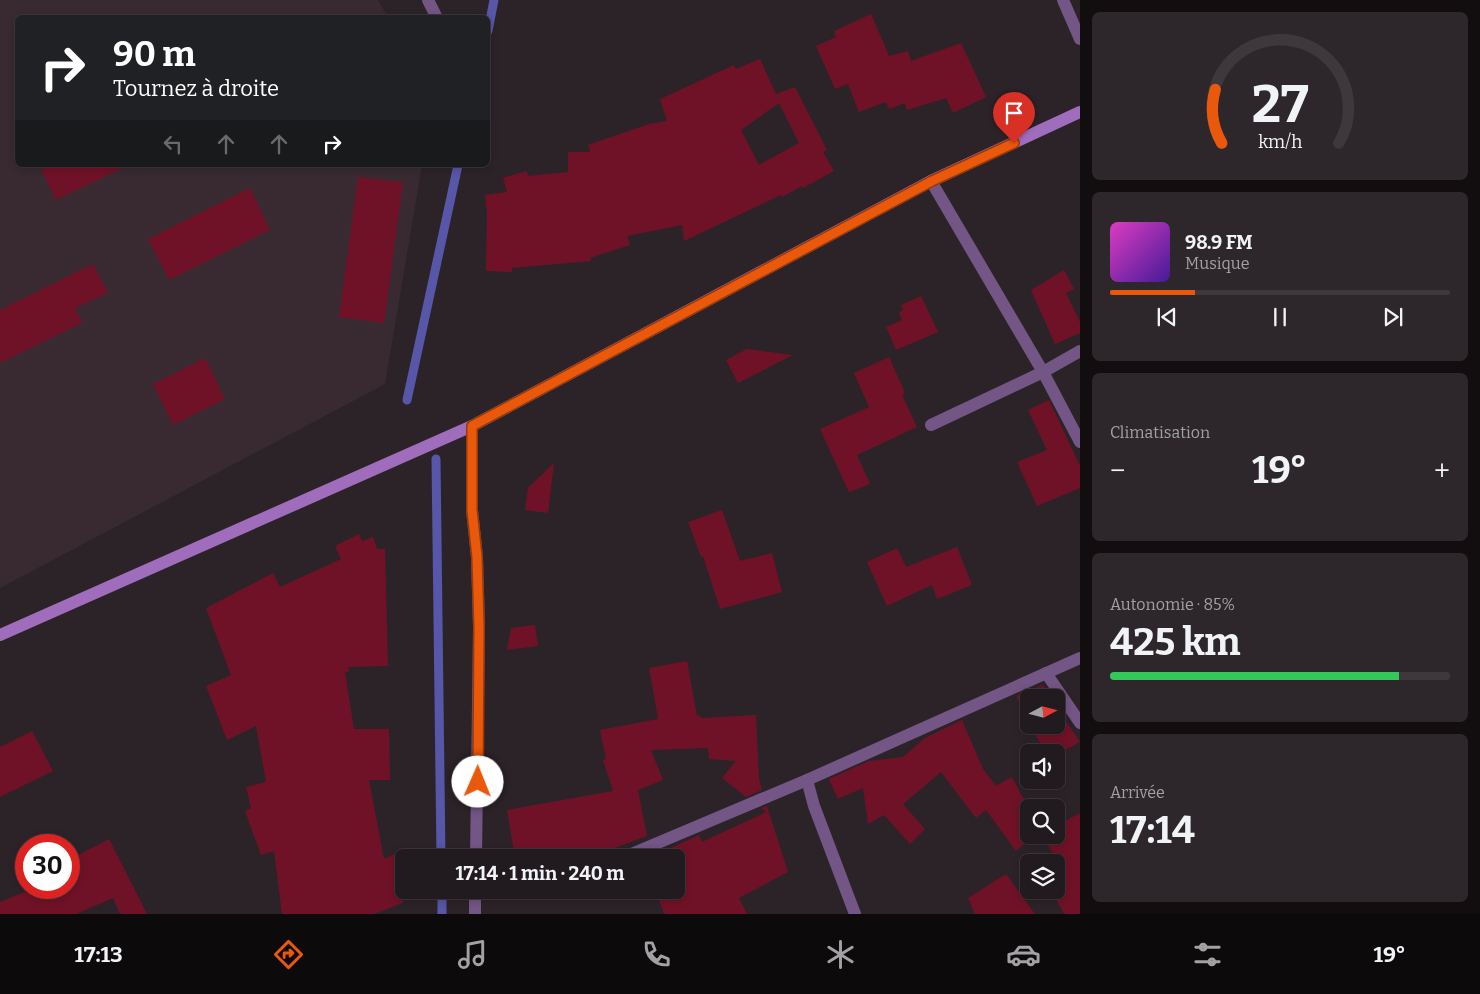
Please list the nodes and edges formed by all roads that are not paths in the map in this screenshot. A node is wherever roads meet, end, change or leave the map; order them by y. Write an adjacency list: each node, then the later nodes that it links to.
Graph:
1 (428, 0): 3 (street)
2 (1063, 0): 4 (street)
3 (436, 15)
4 (1080, 39)
5 (1080, 112): 6 (street)
6 (932, 181): 8 (street); 10 (street)
7 (1080, 351): 8 (street)
8 (1043, 372): 9 (street); 11 (street)
9 (932, 425)
10 (472, 426): 12 (street); 17 (street)
11 (1080, 442)
12 (0, 635)
13 (1080, 658): 14 (street)
14 (1046, 673): 15 (street); 16 (street)
15 (1080, 723)
16 (807, 780): 18 (street); 21 (street)
17 (476, 849)
18 (643, 849)
19 (475, 899): 20 (street)
20 (475, 914)
21 (855, 914)

